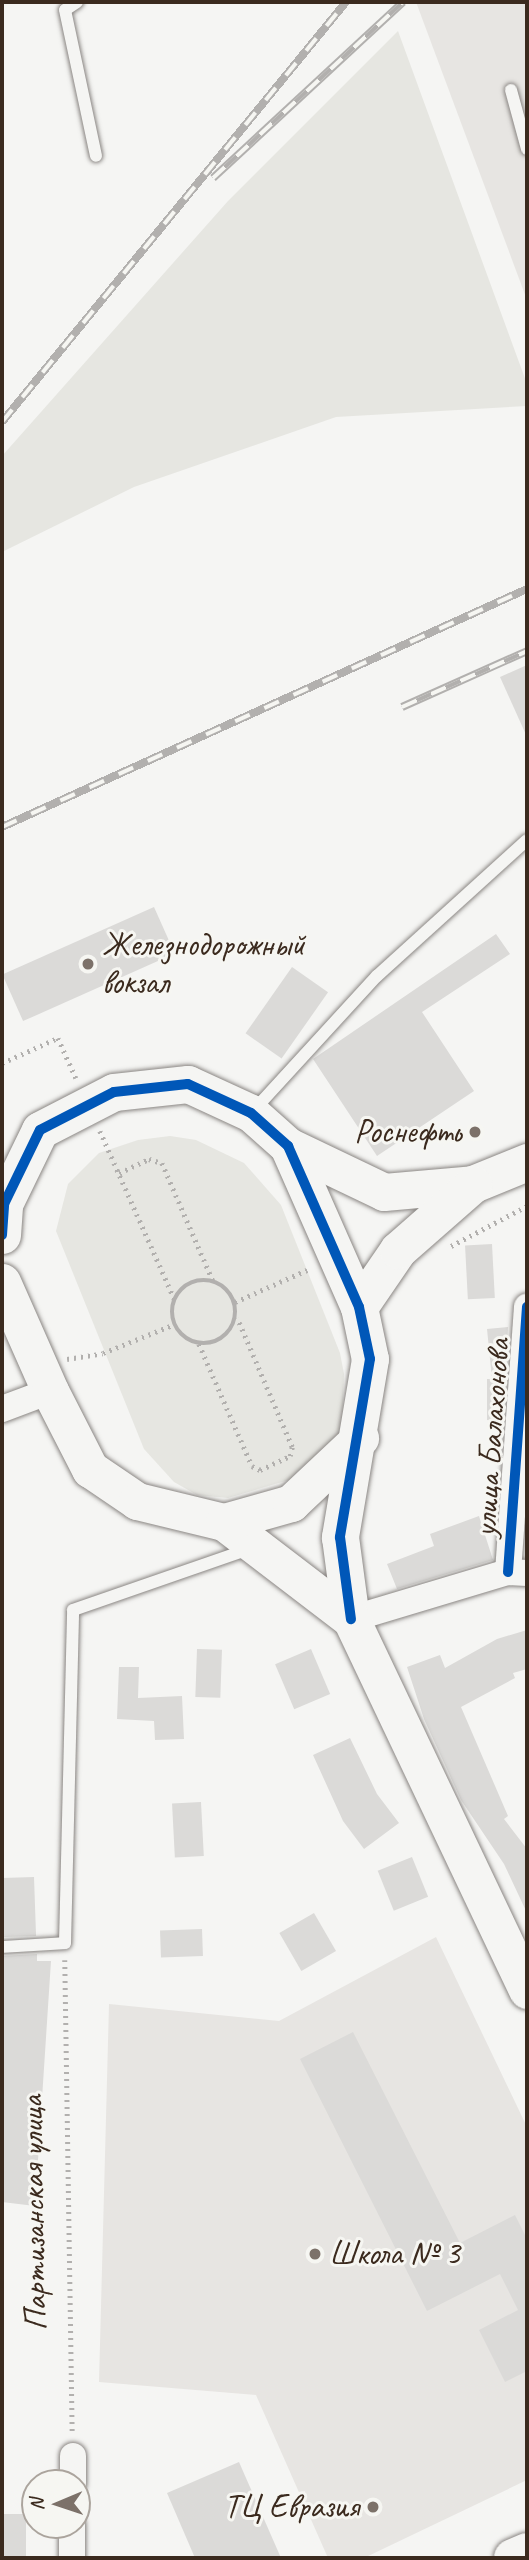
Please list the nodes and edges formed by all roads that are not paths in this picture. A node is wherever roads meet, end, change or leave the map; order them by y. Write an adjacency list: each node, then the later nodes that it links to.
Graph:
1 (77, 2): 4 (lane)
2 (511, 90): 3 (lane)
3 (527, 149)
4 (96, 156)
5 (527, 840): 6 (lane)
6 (251, 1113): 7 (street); 10 (street)
7 (288, 1146): 9 (street); 12 (street)
8 (527, 1162): 9 (street)
9 (473, 1184): 12 (street)
10 (2, 1235)
11 (2, 1282): 14 (street)
12 (359, 1307): 16 (street)
13 (527, 1307): 19 (street, улица Балахонова)
14 (44, 1377): 15 (street); 17 (street)
15 (2, 1409)
16 (360, 1438): 17 (street); 20 (street)
17 (224, 1522): 18 (street)
18 (259, 1545): 20 (street); 21 (lane)
19 (518, 1572): 20 (street)
20 (351, 1619): 22 (street)
21 (2, 1947)
22 (527, 1990)
23 (73, 2456): 24 (street)
24 (73, 2469)
25 (72, 2539): 27 (street)
26 (527, 2552): 28 (main road)
27 (72, 2558)
28 (513, 2558)

